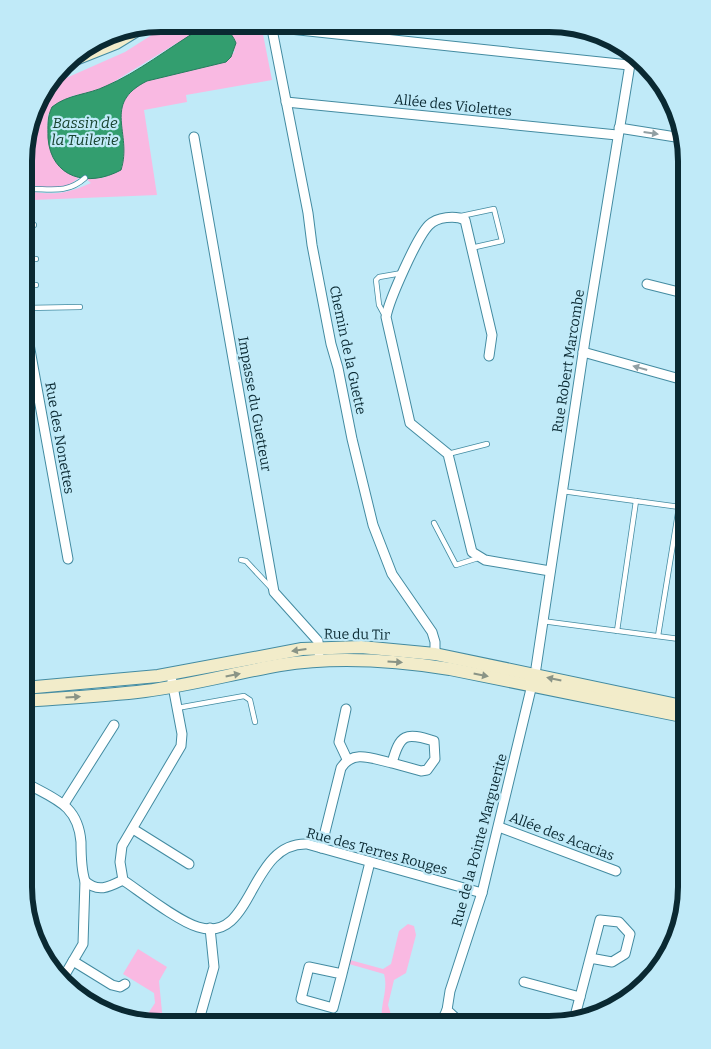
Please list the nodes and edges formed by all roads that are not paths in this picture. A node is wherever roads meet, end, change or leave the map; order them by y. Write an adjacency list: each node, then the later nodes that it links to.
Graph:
1 (272, 33): 7 (street, Chemin de la Guette)
2 (335, 33): 6 (street)
3 (124, 38): 4 (main road)
4 (95, 51)
5 (630, 61): 6 (street, Rue Robert Marcombe)
6 (629, 65): 8 (street, Rue Robert Marcombe)
7 (286, 102): 8 (street, Allée des Violettes); 43 (street, Chemin de la Guette)
8 (618, 132): 10 (street, Allée des Violettes, one-way to 10); 21 (street, Rue Robert Marcombe)
9 (194, 137): 36 (street, Impasse du Guetteur)
10 (676, 137)
11 (85, 178): 12 (lane)
12 (33, 189)
13 (458, 217): 14 (street); 14 (lane); 15 (street)
14 (472, 248): 22 (street)
15 (403, 273): 20 (street); 20 (lane)
16 (647, 284): 17 (street)
17 (678, 292)
18 (80, 307): 19 (lane)
19 (33, 308)
20 (386, 317): 26 (street)
21 (583, 352): 24 (street, one-way to 21); 27 (street, Rue Robert Marcombe)
22 (489, 356)
23 (33, 376): 33 (street, Rue des Nonettes)
24 (678, 378)
25 (487, 444): 26 (lane)
26 (448, 454): 32 (street)
27 (562, 491): 28 (lane); 35 (street, Rue Robert Marcombe)
28 (636, 501): 29 (lane); 38 (lane)
29 (678, 507)
30 (678, 513): 39 (lane)
31 (434, 523): 32 (lane)
32 (478, 558): 35 (street)
33 (68, 559)
34 (242, 560): 36 (lane)
35 (550, 571): 37 (street, Rue Robert Marcombe)
36 (274, 592): 41 (street)
37 (542, 620): 38 (lane); 45 (street, Rue Robert Marcombe)
38 (617, 631): 39 (lane)
39 (658, 636): 40 (lane)
40 (678, 639)
41 (319, 648): 42 (street); 43 (main road, Rue du Tir); 44 (main road, Rue du Tir, one-way to 44)
42 (320, 661): 43 (main road, Rue du Tir, one-way to 43); 44 (main road, Rue du Tir, one-way to 42)
43 (434, 661): 45 (main road, Rue du Tir)
44 (172, 680): 46 (main road, Rue du Tir); 47 (main road, Rue du Tir, one-way to 44); 49 (street)
45 (533, 680): 48 (main road, Rue du Tir, one-way to 45); 51 (main road, Rue du Tir); 58 (street, Rue de la Pointe Marguerite)
46 (33, 687)
47 (33, 700)
48 (678, 705)
49 (177, 708): 52 (lane); 59 (street)
50 (346, 709): 54 (street)
51 (678, 715)
52 (255, 722)
53 (114, 725): 57 (street)
54 (347, 759): 55 (street); 60 (street)
55 (392, 763): 55 (street)
56 (33, 787): 57 (street)
57 (64, 804): 65 (street)
58 (499, 827): 63 (street, Allée des Acacias); 66 (street, Rue de la Pointe Marguerite)
59 (133, 829): 62 (street); 64 (street)
60 (321, 848): 61 (street, Rue des Terres Rouges); 67 (street, Rue des Terres Rouges)
61 (370, 862): 66 (street, Rue des Terres Rouges); 71 (street)
62 (189, 864)
63 (616, 871)
64 (123, 880): 65 (street); 67 (street)
65 (85, 881): 69 (street)
66 (482, 892): 75 (street, Rue de la Pointe Marguerite)
67 (210, 928): 77 (street)
68 (590, 958): 68 (street); 74 (street)
69 (73, 961): 70 (street); 73 (street)
70 (66, 973)
71 (342, 974): 71 (street)
72 (524, 982): 74 (street)
73 (125, 984)
74 (580, 997): 76 (street)
75 (447, 1010): 78 (street, Rue de la Pointe Marguerite); 79 (street)
76 (576, 1014)
77 (200, 1016)
78 (444, 1016)
79 (453, 1016)

